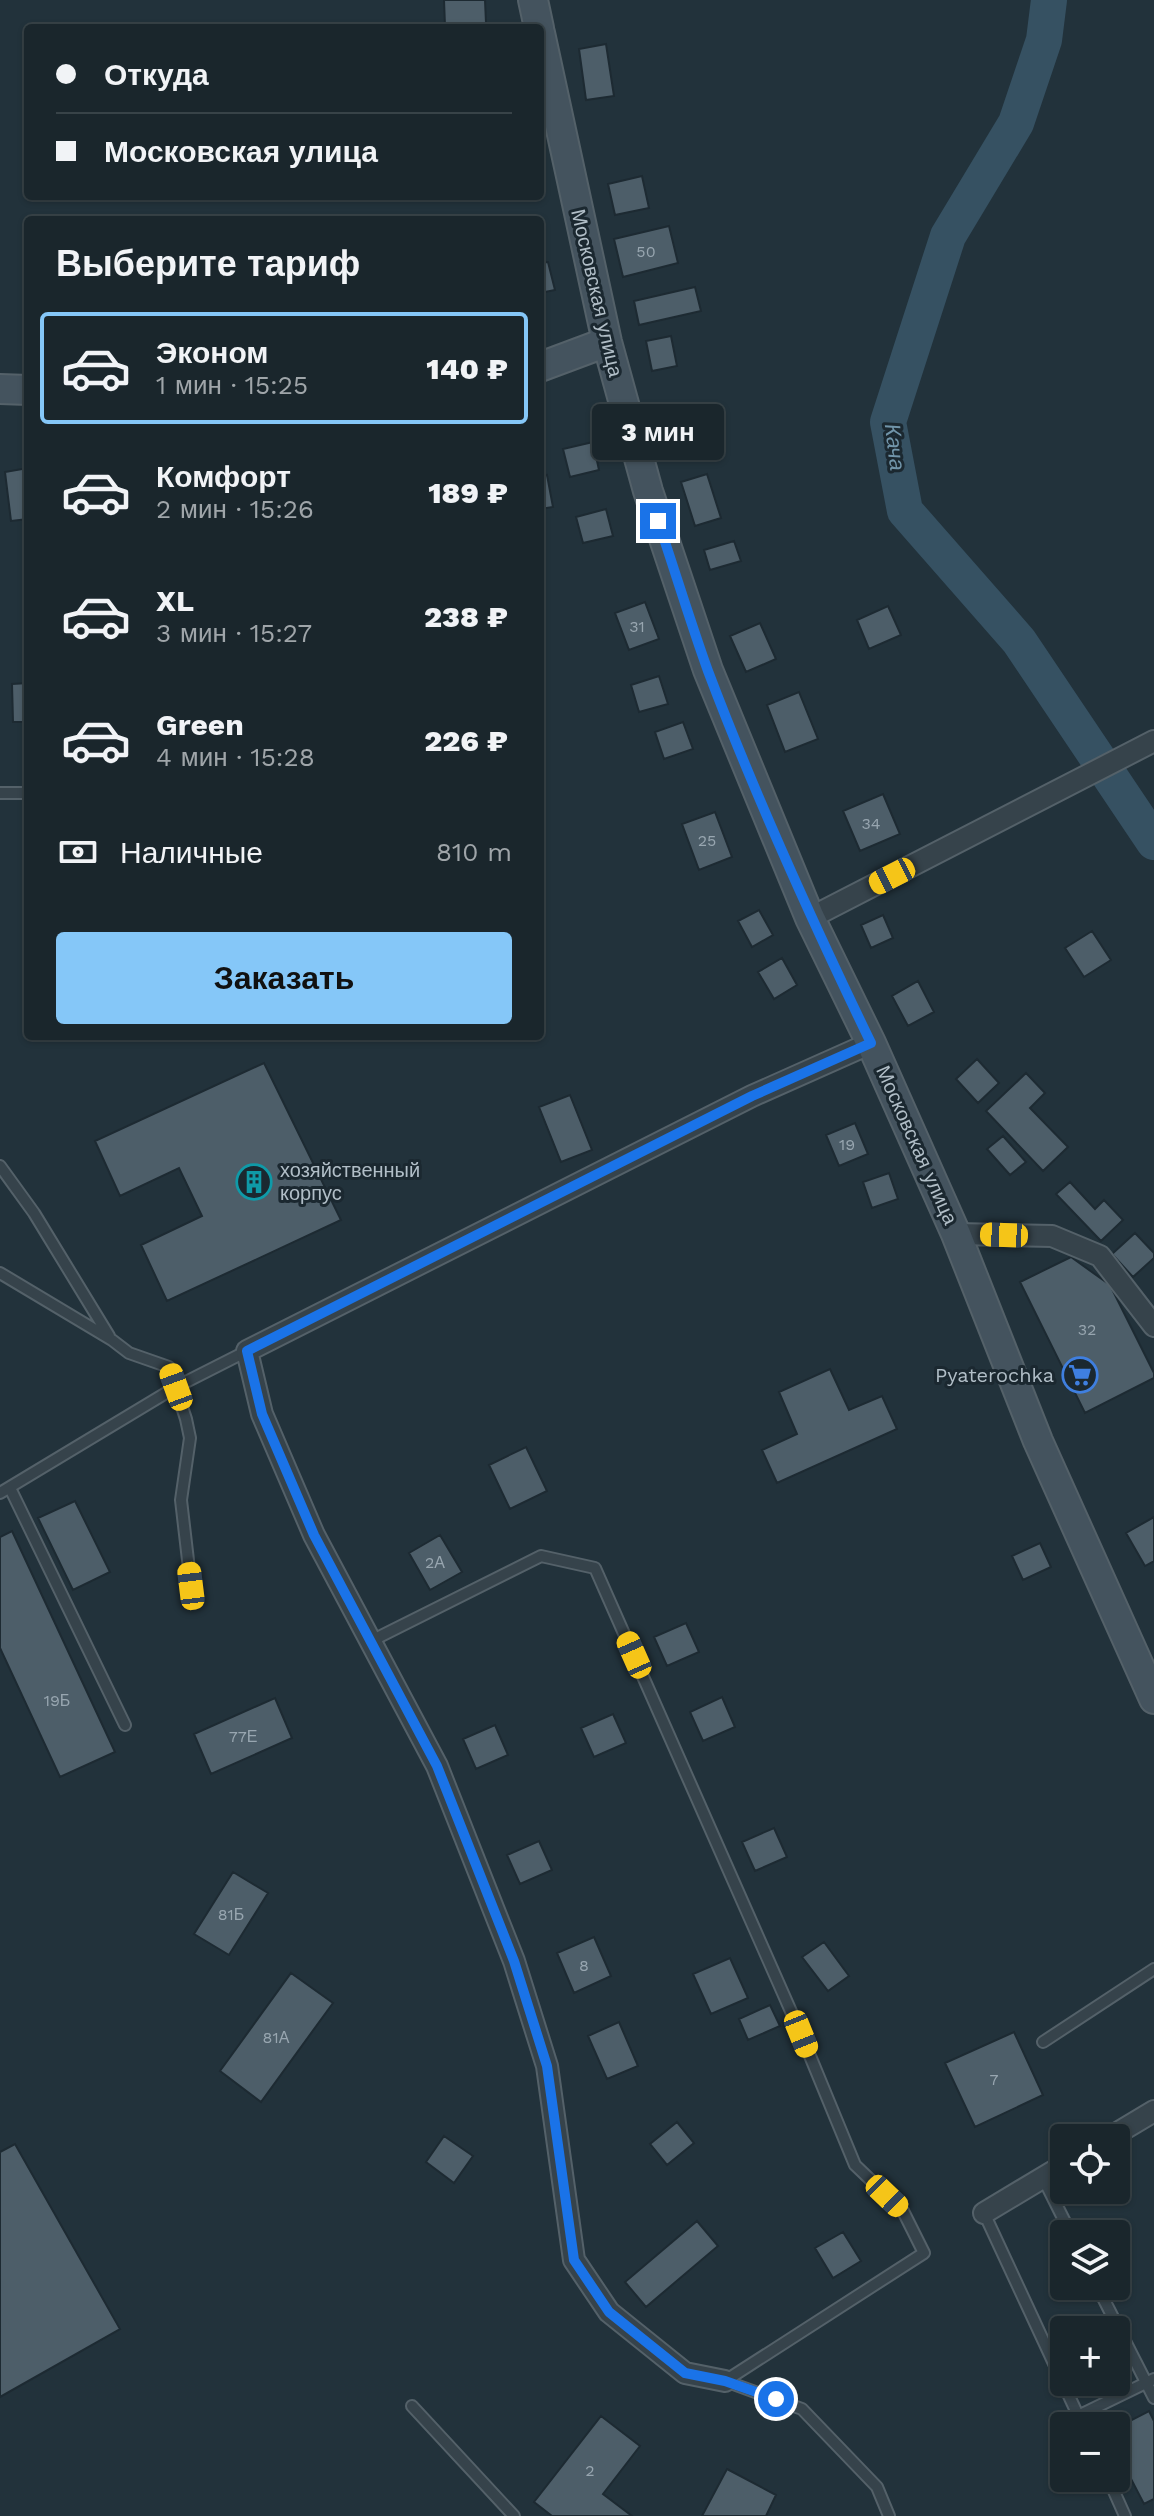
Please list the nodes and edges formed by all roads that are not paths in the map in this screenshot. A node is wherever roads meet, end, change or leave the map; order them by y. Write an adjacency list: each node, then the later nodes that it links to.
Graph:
1 (533, 0): 2 (street, Московская улица)
2 (539, 24)
3 (544, 49): 4 (street, Московская улица)
4 (607, 342): 5 (street); 11 (street, Московская улица)
5 (544, 366)
6 (0, 389): 7 (street)
7 (24, 390)
8 (1149, 744): 11 (street)
9 (0, 793): 10 (lane)
10 (24, 793)
11 (810, 918): 12 (street, Московская улица)
12 (871, 1043): 14 (street, Московская улица); 18 (street)
13 (0, 1166): 17 (lane)
14 (956, 1234): 16 (street); 23 (street, Московская улица)
15 (0, 1273): 17 (lane)
16 (1154, 1326)
17 (112, 1340): 19 (lane)
18 (247, 1351): 19 (lane); 22 (street)
19 (176, 1387): 20 (lane); 21 (lane)
20 (5, 1490): 24 (lane)
21 (191, 1586)
22 (371, 1641): 34 (street); 34 (lane)
23 (1154, 1699)
24 (125, 1725)
25 (1154, 1969): 26 (lane)
26 (1043, 2042)
27 (1154, 2111): 28 (street)
28 (1130, 2125)
29 (1050, 2174): 30 (street)
30 (1043, 2178): 31 (street); 32 (lane)
31 (984, 2213): 38 (lane)
32 (1064, 2220)
33 (1105, 2300): 35 (lane)
34 (725, 2381): 42 (lane)
35 (1150, 2381): 36 (lane); 39 (lane)
36 (1154, 2398)
37 (412, 2406): 41 (lane)
38 (1077, 2412)
39 (1097, 2412)
40 (1114, 2492): 43 (lane)
41 (514, 2516)
42 (889, 2516)
43 (1125, 2516)

